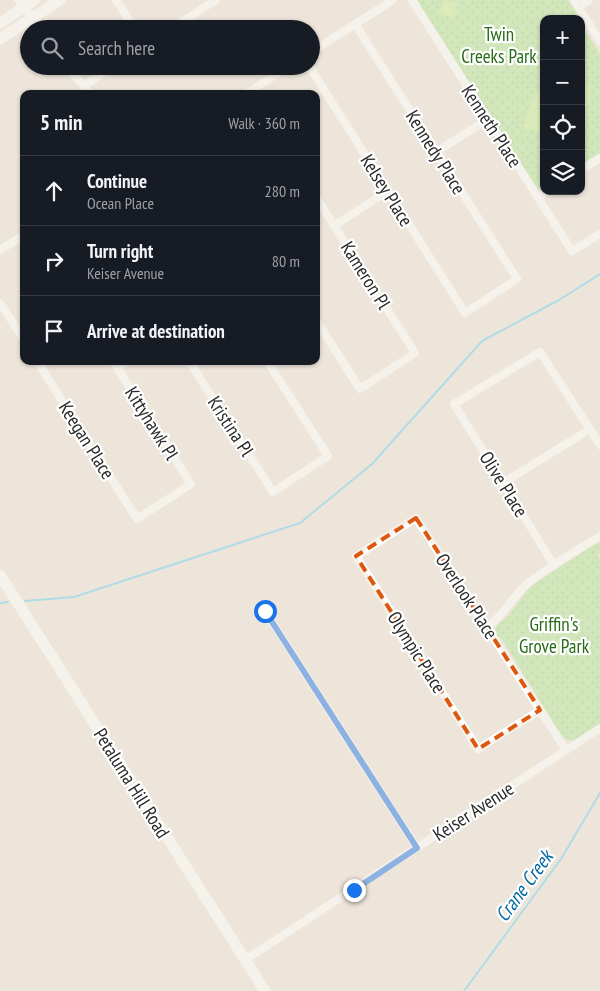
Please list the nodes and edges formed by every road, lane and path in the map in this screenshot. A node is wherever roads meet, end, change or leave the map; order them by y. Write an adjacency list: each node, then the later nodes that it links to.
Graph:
1 (35, 0): 8 (main road)
2 (60, 0): 10 (main road)
3 (116, 0): 12 (street)
4 (216, 0): 13 (street)
5 (393, 0): 15 (street)
6 (412, 0): 27 (street, Kenneth Place)
7 (589, 0): 9 (street)
8 (21, 3): 10 (street); 14 (main road)
9 (576, 3): 18 (street)
10 (32, 18): 11 (main road)
11 (29, 20)
12 (128, 20)
13 (185, 20)
14 (0, 23)
15 (355, 24): 19 (street); 28 (street, Kennedy Place)
16 (20, 26): 17 (main road)
17 (0, 39)
18 (600, 41)
19 (320, 46)
20 (74, 75): 24 (street)
21 (100, 75): 24 (street)
22 (275, 75): 26 (street)
23 (315, 75): 31 (street, Kelsey Place)
24 (84, 86): 25 (street)
25 (88, 90)
26 (253, 90)
27 (488, 119): 28 (street); 33 (street, Kenneth Place)
28 (436, 152): 40 (street, Kennedy Place)
29 (600, 158): 30 (street)
30 (585, 167)
31 (388, 191): 35 (street); 40 (street, Kelsey Place)
32 (542, 195): 33 (street)
33 (538, 198): 36 (street, Kenneth Place)
34 (320, 203): 35 (street, Kameron Pl)
35 (334, 225): 41 (street, Kameron Pl)
36 (600, 234)
37 (20, 238): 38 (street)
38 (0, 250)
39 (0, 303): 42 (street)
40 (465, 312)
41 (320, 326)
42 (20, 334)
43 (40, 365): 50 (street, Keegan Place)
44 (116, 365): 50 (street, Kittyhawk Pl)
45 (192, 365): 46 (street, Kristina Pl)
46 (270, 365)
47 (590, 429): 48 (street); 49 (street); 49 (street, Olive Place)
48 (600, 445)
49 (503, 483): 53 (street, Olive Place)
50 (191, 484)
51 (600, 536): 53 (street)
52 (356, 556): 56 (street, Overlook Place); 57 (street, Olympic Place)
53 (554, 565): 56 (street)
54 (0, 576): 61 (main road, Petaluma Hill Road)
55 (265, 611): 60 (street)
56 (487, 627): 57 (street, Overlook Place)
57 (540, 710): 59 (street, Overlook Place)
58 (600, 728): 59 (street, Keiser Avenue)
59 (566, 750): 60 (street, Keiser Avenue)
60 (417, 848): 61 (street, Keiser Avenue)
61 (245, 960): 62 (main road, Petaluma Hill Road)
62 (264, 991)

